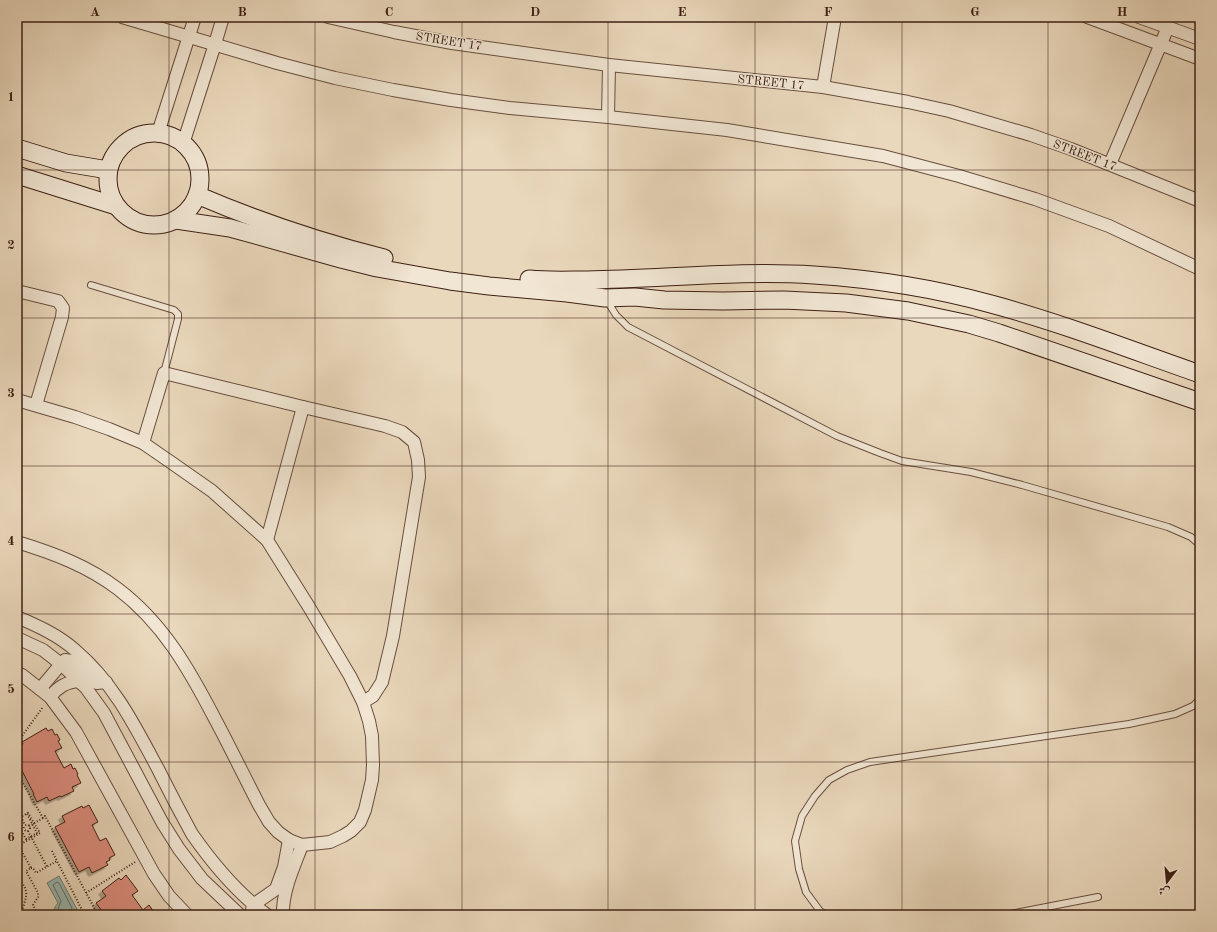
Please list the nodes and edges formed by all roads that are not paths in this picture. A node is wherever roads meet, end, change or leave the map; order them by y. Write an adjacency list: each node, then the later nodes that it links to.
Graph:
1 (122, 17): 9 (street)
2 (195, 17): 9 (street)
3 (223, 17): 11 (street)
4 (331, 17): 14 (street, STREET 17)
5 (835, 17): 15 (street)
6 (1087, 17): 12 (street)
7 (1139, 17): 8 (street)
8 (1168, 27): 10 (street); 12 (street)
9 (189, 37): 11 (street); 17 (street)
10 (1200, 39)
11 (216, 44): 16 (street); 18 (street)
12 (1161, 44): 13 (street); 20 (street)
13 (1200, 59)
14 (610, 66): 15 (street, STREET 17); 16 (street)
15 (823, 87): 20 (street, STREET 17)
16 (608, 117): 27 (street)
17 (158, 133): 18 (main road); 21 (main road)
18 (183, 144): 23 (main road)
19 (17, 148): 21 (main road)
20 (1110, 164): 24 (street, STREET 17)
21 (108, 170): 25 (main road)
22 (17, 175): 25 (main road)
23 (197, 195): 26 (main road); 32 (main road)
24 (1200, 201)
25 (116, 206): 26 (main road)
26 (176, 220): 30 (main road)
27 (1200, 269)
28 (91, 285): 31 (lane)
29 (17, 291): 35 (street)
30 (605, 298): 34 (main road); 40 (lane)
31 (164, 373): 36 (street); 37 (street)
32 (1200, 374)
33 (17, 400): 35 (street)
34 (1200, 402)
35 (36, 405): 37 (street)
36 (303, 407): 38 (street); 49 (street)
37 (143, 443): 38 (street)
38 (267, 540): 49 (street)
39 (17, 542): 50 (street)
40 (1200, 545)
41 (17, 618): 46 (street)
42 (17, 638): 43 (street)
43 (63, 666): 45 (street); 46 (street); 47 (street)
44 (17, 673): 47 (street)
45 (78, 681): 47 (street); 55 (street)
46 (106, 682): 53 (street)
47 (45, 693): 54 (street)
48 (1200, 699): 58 (lane)
49 (363, 702): 51 (street)
50 (289, 840): 51 (street); 53 (street)
51 (302, 845): 57 (street)
52 (1098, 897): 59 (lane)
53 (252, 910): 56 (street)
54 (187, 915)
55 (240, 915)
56 (267, 915)
57 (283, 915)
58 (826, 915)
59 (1005, 915)

